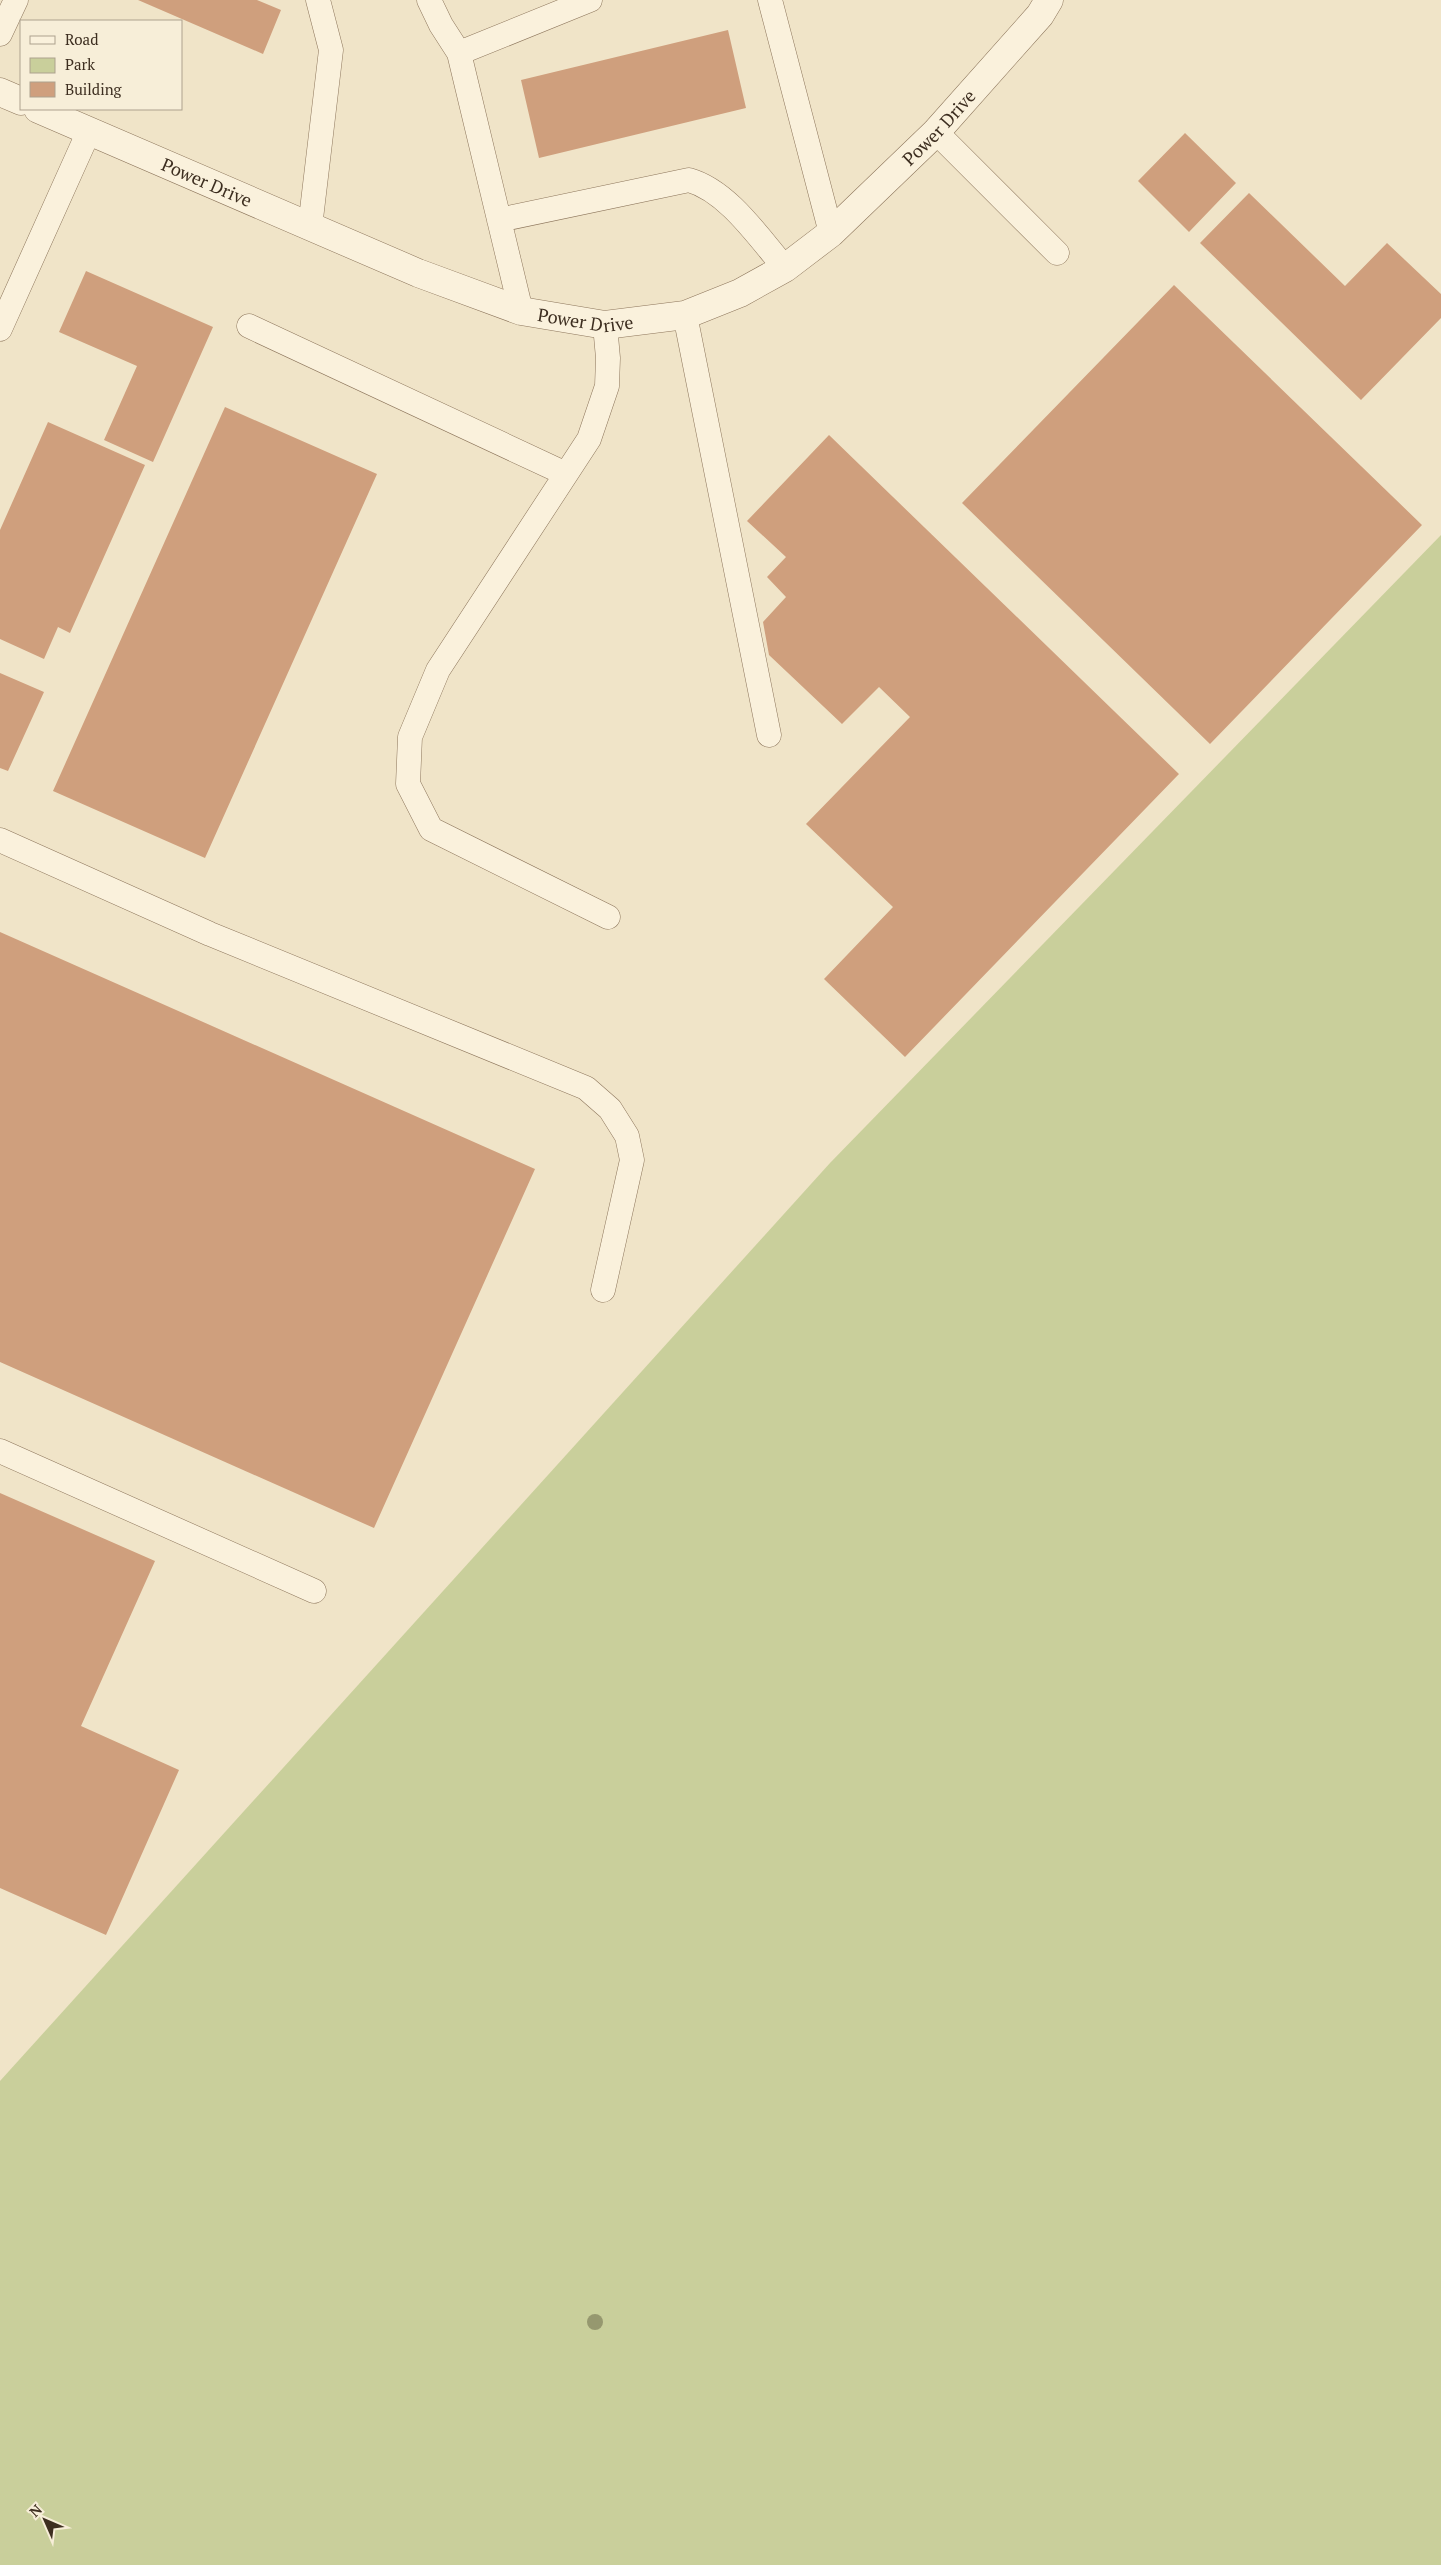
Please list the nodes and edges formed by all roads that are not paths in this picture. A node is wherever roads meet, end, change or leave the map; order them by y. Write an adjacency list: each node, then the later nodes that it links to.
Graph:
1 (16, 0): 7 (lane)
2 (318, 0): 15 (lane)
3 (429, 0): 8 (lane)
4 (590, 0): 8 (lane)
5 (770, 0): 16 (lane)
6 (1049, 0): 13 (street, Power Drive)
7 (0, 34)
8 (459, 53): 14 (lane)
9 (0, 92): 10 (street)
10 (20, 101)
11 (40, 110): 12 (street, Power Drive)
12 (89, 131): 15 (street, Power Drive); 23 (lane)
13 (936, 132): 16 (street, Power Drive); 17 (lane)
14 (499, 220): 18 (lane); 19 (lane)
15 (310, 227): 19 (street, Power Drive)
16 (831, 233): 18 (street, Power Drive)
17 (1057, 254)
18 (785, 268): 20 (street, Power Drive)
19 (521, 312): 22 (street, Power Drive)
20 (685, 315): 22 (street, Power Drive); 25 (lane)
21 (249, 326): 24 (lane)
22 (605, 326): 24 (lane)
23 (0, 330)
24 (566, 474): 27 (lane)
25 (769, 736)
26 (0, 840): 28 (lane)
27 (608, 917)
28 (603, 1290)
29 (0, 1451): 30 (lane)
30 (314, 1591)

